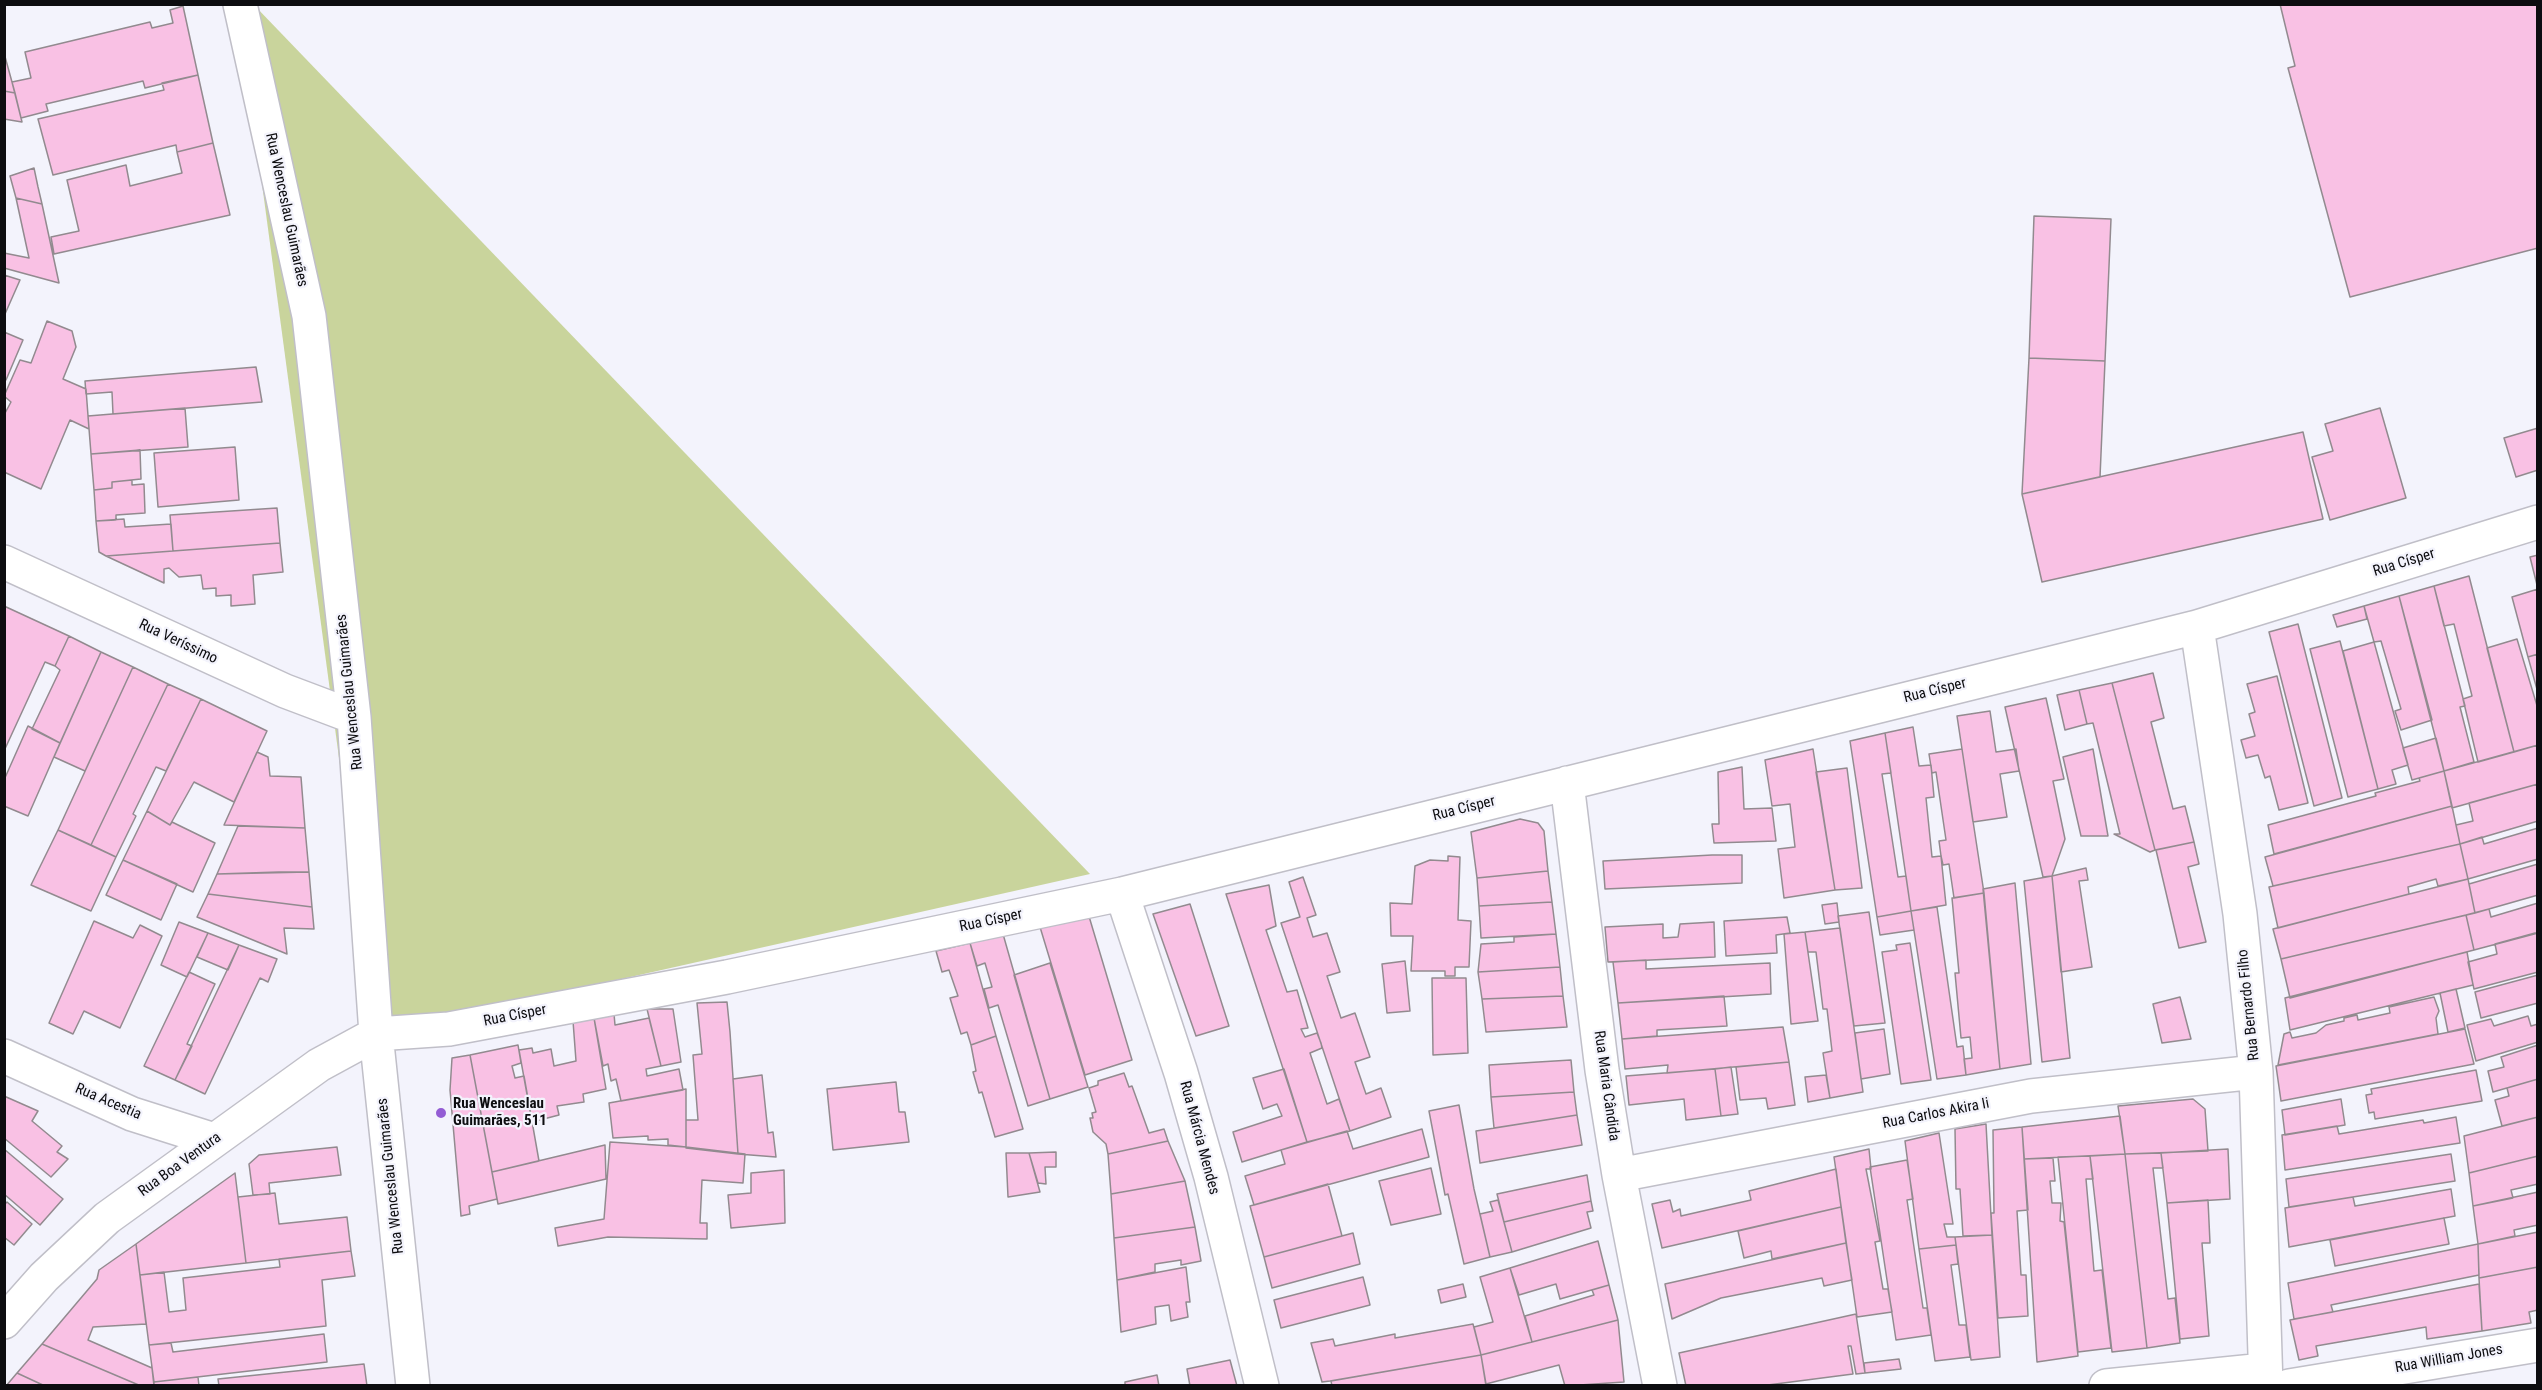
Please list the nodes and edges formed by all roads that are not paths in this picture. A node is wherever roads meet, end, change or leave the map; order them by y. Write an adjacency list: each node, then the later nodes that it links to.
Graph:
1 (240, 4): 5 (street, Rua Wenceslau Guimarães)
2 (2538, 522): 4 (street, Rua Císper)
3 (4, 562): 5 (street, Rua Veríssimo)
4 (2197, 627): 6 (street, Rua Císper); 10 (street, Rua Bernardo Filho)
5 (354, 717): 8 (street, Rua Wenceslau Guimarães)
6 (1567, 783): 7 (street, Rua Císper); 12 (street, Rua Maria Cândida)
7 (1122, 894): 8 (street, Rua Císper); 17 (street, Rua Márcia Mendes)
8 (376, 1034): 11 (street, Rua Boa Ventura); 16 (street, Rua Wenceslau Guimarães)
9 (4, 1056): 11 (street, Rua Acestia)
10 (2256, 1072): 12 (street, Rua Carlos Akira Ii); 15 (street, Rua Bernardo Filho)
11 (214, 1140): 13 (street, Rua Boa Ventura)
12 (1619, 1175): 18 (street, Rua Maria Cândida)
13 (4, 1322)
14 (2538, 1345): 15 (street, Rua William Jones)
15 (2273, 1380): 19 (street, Rua William Jones)
16 (413, 1386)
17 (1262, 1386)
18 (1660, 1386)
19 (2106, 1386)

